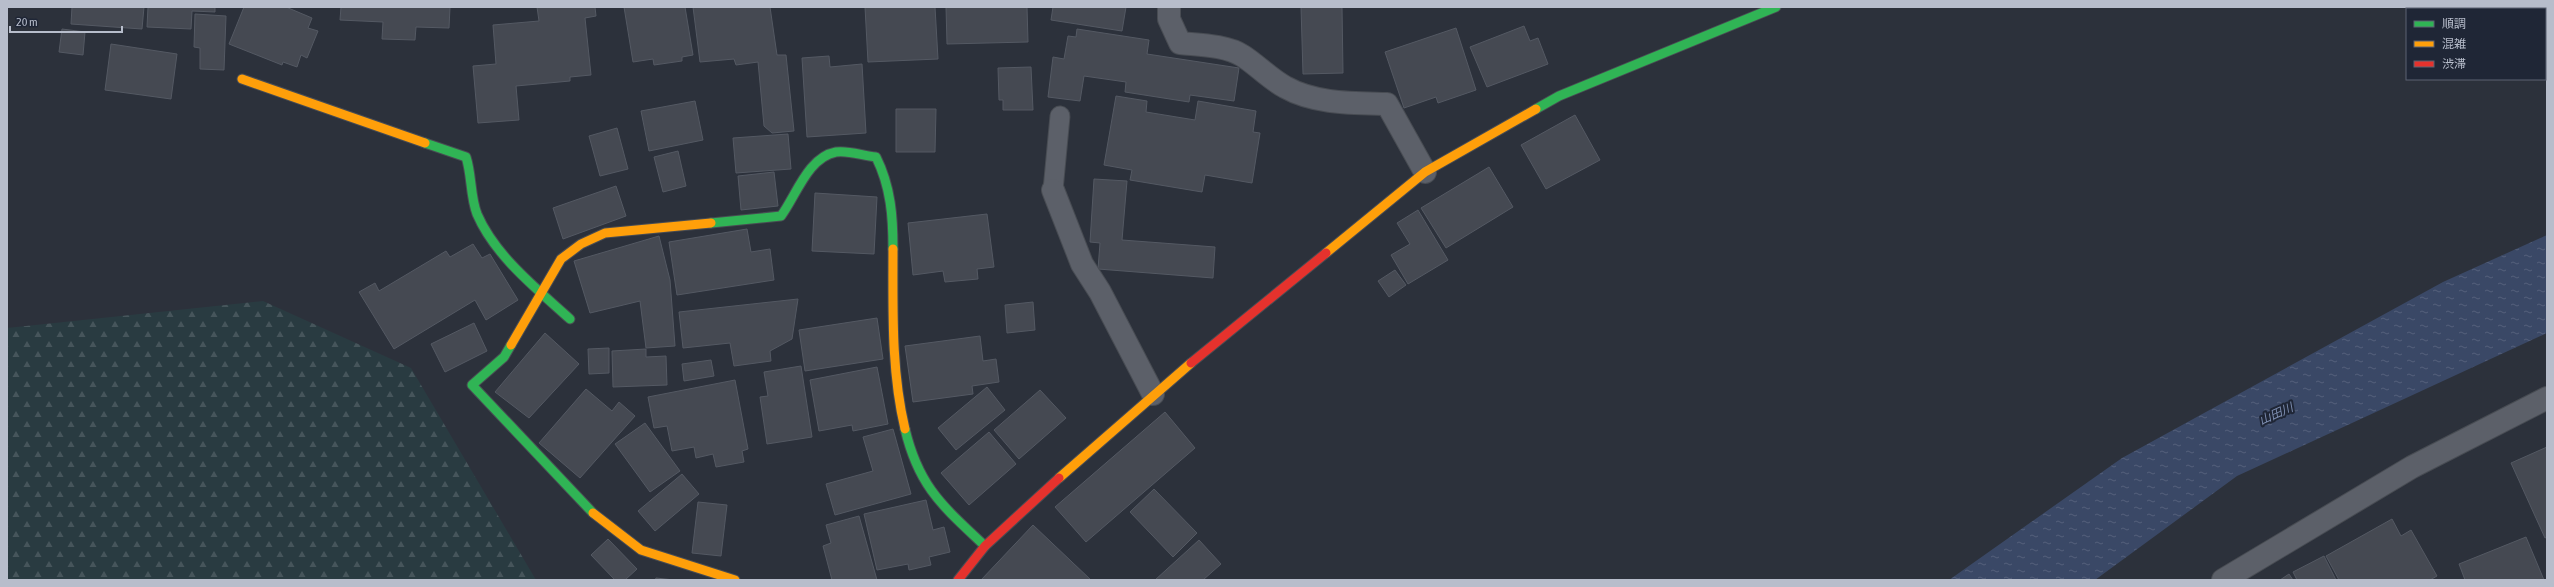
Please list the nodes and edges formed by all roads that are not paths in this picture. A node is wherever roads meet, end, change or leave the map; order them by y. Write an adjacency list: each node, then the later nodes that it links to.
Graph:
1 (1169, 7): 5 (street)
2 (1776, 7): 5 (street)
3 (242, 79): 7 (street)
4 (1060, 116): 6 (lane)
5 (1425, 172): 9 (street)
6 (1053, 190): 9 (street)
7 (542, 294): 8 (street); 11 (street); 12 (street)
8 (570, 319)
9 (1153, 394): 11 (street)
10 (2547, 398): 14 (street)
11 (986, 546): 13 (street)
12 (735, 580)
13 (958, 580)
14 (2223, 580)

